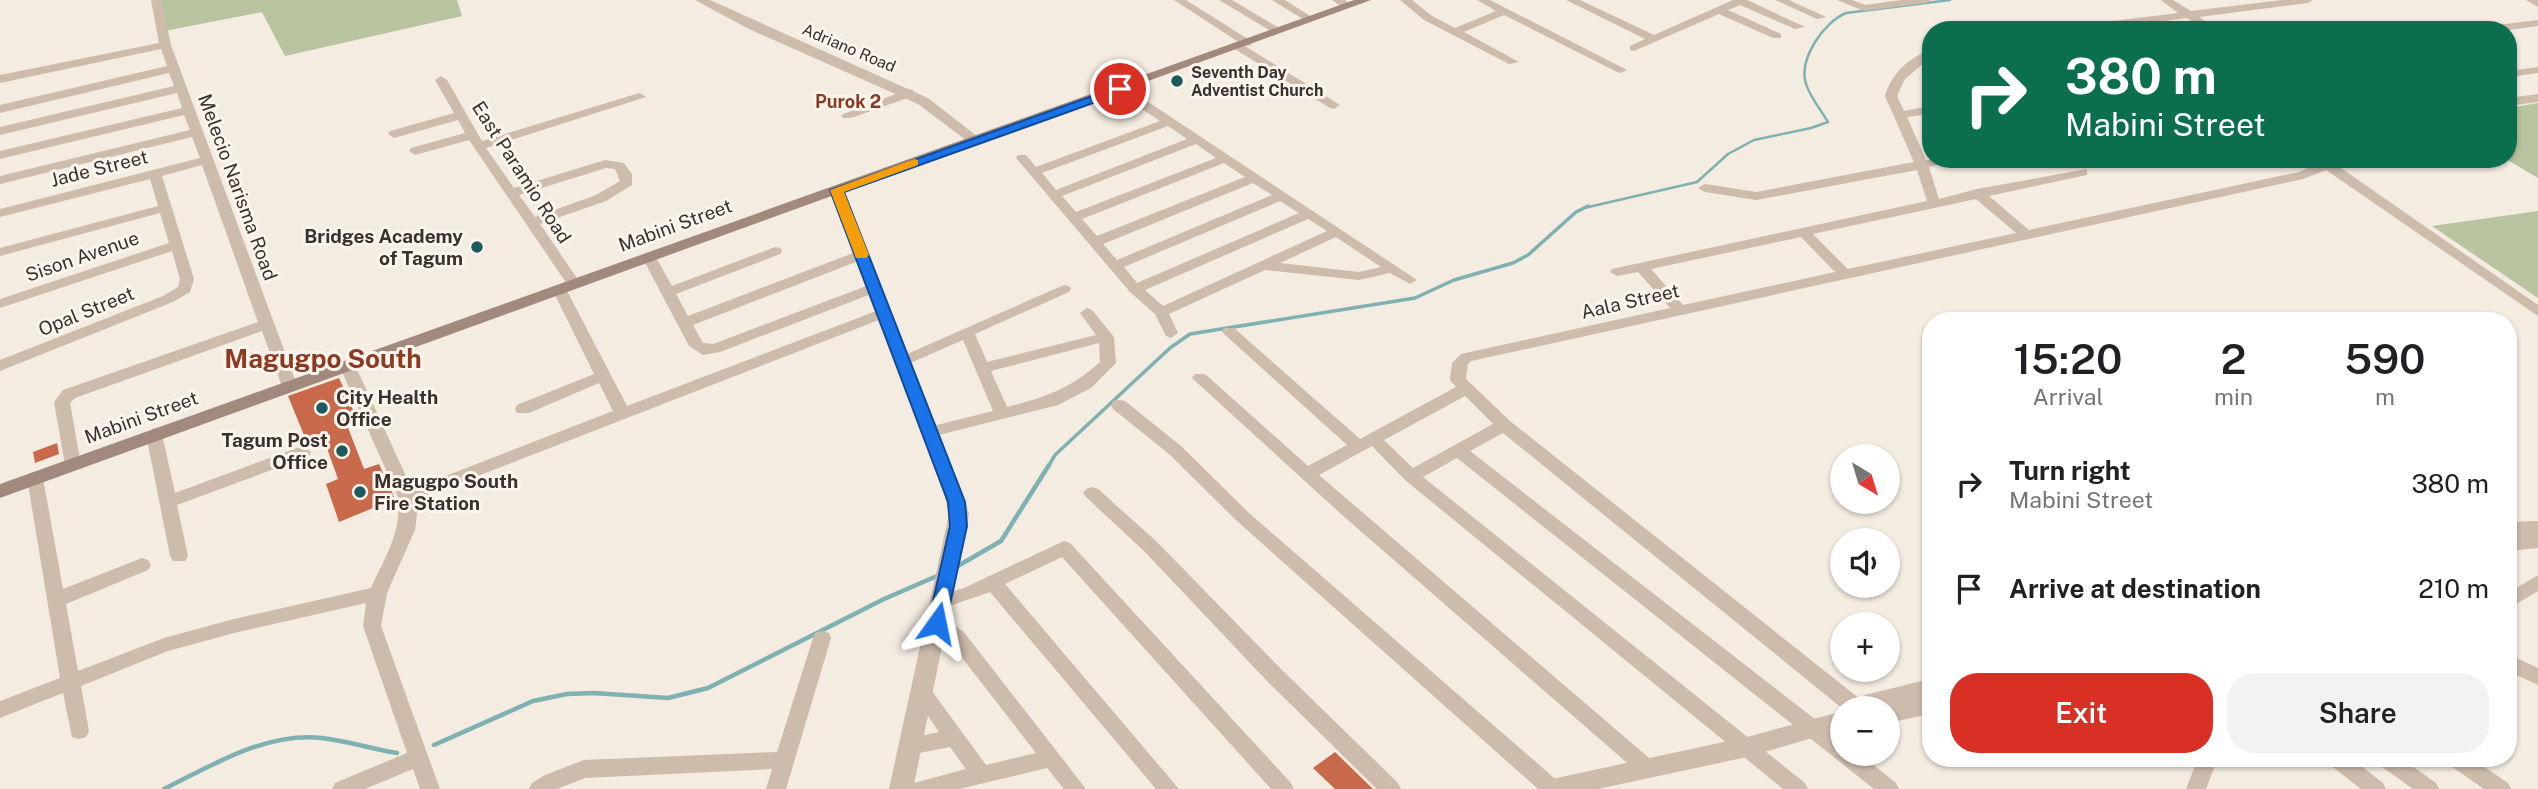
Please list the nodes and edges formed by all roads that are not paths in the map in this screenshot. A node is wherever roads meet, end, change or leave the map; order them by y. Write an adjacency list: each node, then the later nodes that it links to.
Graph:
1 (156, 0): 34 (street, Melecio Narisma Road)
2 (701, 0): 46 (street, Adriano Road)
3 (1179, 0): 33 (street)
4 (1224, 0): 29 (street)
5 (1277, 0): 23 (street)
6 (1365, 0): 17 (main road, Mabini Street)
7 (1405, 0): 30 (street)
8 (1482, 0): 20 (street)
9 (1571, 0): 32 (street)
10 (1741, 0): 19 (street); 28 (street)
11 (1780, 0): 22 (street)
12 (1842, 0): 13 (street)
13 (1926, 0)
14 (2166, 0): 21 (street)
15 (2308, 0): 21 (street)
16 (2531, 0): 18 (street)
17 (1342, 3): 23 (main road, Mabini Street)
18 (2538, 4)
19 (1719, 6): 31 (street); 32 (street)
20 (1503, 12): 30 (street); 39 (street)
21 (2189, 14): 24 (street); 25 (street)
22 (1821, 18)
23 (1310, 19): 29 (main road, Mabini Street)
24 (2134, 21)
25 (2200, 21)
26 (2538, 23): 27 (street)
27 (2517, 26)
28 (1800, 27)
29 (1278, 31): 33 (main road, Mabini Street)
30 (1455, 32): 37 (street)
31 (1777, 36)
32 (1654, 39): 35 (street)
33 (1242, 44): 45 (main road, Mabini Street); 50 (street)
34 (165, 45): 38 (street, Melecio Narisma Road); 42 (street)
35 (1634, 48)
36 (1922, 58): 56 (street)
37 (1513, 62)
38 (175, 68): 44 (street, Melecio Narisma Road); 51 (street)
39 (1621, 70)
40 (2538, 70): 41 (street)
41 (2517, 73)
42 (0, 79)
43 (441, 80): 54 (street, East Paramio Road)
44 (182, 88): 52 (street, Melecio Narisma Road); 58 (street)
45 (1120, 89): 57 (street); 63 (main road, Mabini Street)
46 (909, 93): 55 (street); 63 (street, Adriano Road)
47 (640, 97): 61 (street)
48 (2538, 98): 49 (street)
49 (2517, 101)
50 (1334, 105)
51 (0, 109)
52 (190, 110): 59 (street, Melecio Narisma Road); 65 (street)
53 (1922, 111): 56 (street)
54 (462, 115): 60 (street); 61 (street, East Paramio Road)
55 (847, 115)
56 (1899, 115): 69 (street)
57 (1168, 122): 62 (street); 73 (street)
58 (0, 131)
59 (197, 132): 68 (street, Melecio Narisma Road); 77 (street)
60 (394, 134)
61 (476, 140): 64 (street); 80 (street, East Paramio Road)
62 (1196, 140): 67 (street); 82 (street)
63 (976, 141): 79 (main road, Mabini Street)
64 (415, 151)
65 (0, 155)
66 (1022, 158): 73 (street)
67 (1224, 159): 76 (street); 88 (street)
68 (208, 160): 75 (street, Jade Street); 118 (street, Melecio Narisma Road)
69 (1922, 165): 78 (street)
70 (1923, 168): 84 (street)
71 (2322, 168): 92 (street, Aala Street)
72 (2331, 168): 114 (street)
73 (1034, 172): 82 (street)
74 (2082, 172): 81 (street)
75 (155, 173): 85 (street); 86 (street, Jade Street)
76 (1253, 178): 83 (street); 93 (street)
77 (0, 180)
78 (1705, 188)
79 (836, 190): 97 (street); 98 (main road, Mabini Street)
80 (511, 193): 89 (street, East Paramio Road); 89 (street)
81 (1977, 193): 84 (street); 92 (street)
82 (1054, 195): 88 (street)
83 (1280, 196): 87 (street); 99 (street)
84 (1934, 203): 90 (street)
85 (165, 208): 94 (street); 96 (street)
86 (0, 213)
87 (1308, 215): 91 (street); 109 (street)
88 (1074, 218): 93 (street)
89 (531, 223): 106 (street, East Paramio Road)
90 (1803, 231): 101 (street); 104 (street)
91 (1337, 232): 100 (street); 102 (street)
92 (2024, 233): 104 (street, Aala Street)
93 (1095, 243): 99 (street)
94 (176, 245): 111 (street, Sison Avenue); 125 (street, Opal Street)
95 (775, 251): 110 (street)
96 (0, 252)
97 (862, 255): 107 (street); 117 (street)
98 (649, 257): 106 (main road, Mabini Street); 110 (street)
99 (1115, 265): 109 (street)
100 (1266, 266): 102 (street); 113 (street)
101 (1641, 266): 103 (street); 112 (street)
102 (1391, 268): 105 (street)
103 (1617, 271)
104 (1843, 272): 112 (street, Aala Street)
105 (1410, 280)
106 (567, 286): 124 (main road, Mabini Street); 127 (street, East Paramio Road)
107 (874, 288): 115 (street); 117 (street)
108 (1064, 289): 120 (street)
109 (1135, 289): 113 (street)
110 (668, 292): 117 (street)
111 (0, 304)
112 (1679, 309): 130 (street, Aala Street)
113 (1161, 312): 121 (street)
114 (2538, 312)
115 (884, 313): 123 (street); 134 (street)
116 (1087, 313): 122 (street)
117 (685, 323)
118 (266, 324): 129 (street, Melecio Narisma Road); 141 (street)
119 (1229, 331): 138 (street)
120 (967, 333): 123 (street); 126 (street)
121 (1171, 333)
122 (1106, 337): 126 (street); 133 (street)
123 (904, 361): 136 (street)
124 (347, 365): 129 (main road, Mabini Street); 147 (street)
125 (0, 366)
126 (982, 368): 133 (street)
127 (603, 376): 132 (street); 134 (street, East Paramio Road)
128 (1200, 378): 142 (street)
129 (289, 385): 137 (main road, Mabini Street)
130 (1466, 389): 135 (street); 138 (street)
131 (1119, 405): 189 (street)
132 (523, 409)
133 (1002, 414): 136 (street)
134 (623, 415): 147 (street)
135 (1504, 425): 139 (street); 167 (street)
136 (931, 432): 160 (street)
137 (154, 434): 141 (main road, Mabini Street); 148 (street)
138 (1366, 442): 142 (street); 143 (street)
139 (1458, 450): 143 (street); 173 (street)
140 (303, 452): 148 (street)
141 (73, 465): 144 (main road, Mabini Street)
142 (1307, 474): 187 (street)
143 (1412, 476): 178 (street)
144 (35, 478): 145 (main road, Mabini Street); 159 (street)
145 (0, 491)
146 (1092, 493): 199 (street)
147 (407, 497): 157 (street)
148 (168, 502): 153 (street)
149 (2538, 528): 150 (street)
150 (2517, 529)
151 (2538, 541): 152 (street)
152 (2517, 543)
153 (179, 556)
154 (142, 565): 159 (street)
155 (992, 582): 160 (street); 197 (street); 198 (street)
156 (2538, 582): 158 (street)
157 (376, 594): 164 (street); 179 (street)
158 (2517, 596)
159 (56, 600): 164 (street)
160 (939, 613): 166 (street); 180 (street)
161 (822, 638): 181 (street)
162 (2517, 666): 163 (street)
163 (2538, 677)
164 (70, 681): 171 (street); 174 (street)
165 (1922, 691): 168 (street)
166 (922, 693): 175 (street); 177 (street)
167 (1857, 696)
168 (1900, 699)
169 (1922, 706): 170 (street)
170 (1900, 707)
171 (0, 709)
172 (1830, 724): 173 (street)
173 (1812, 729): 176 (street); 178 (street)
174 (79, 731)
175 (955, 737): 177 (street); 188 (street)
176 (1830, 743)
177 (909, 746): 194 (street)
178 (1747, 747): 187 (street); 200 (street)
179 (420, 757): 190 (street); 191 (street)
180 (1052, 758): 188 (street); 196 (street)
181 (785, 760): 192 (street); 193 (street)
182 (1859, 766): 201 (street)
183 (2204, 767): 202 (street)
184 (2348, 767): 203 (street)
185 (2398, 767): 204 (street)
186 (2468, 767): 205 (street)
187 (1647, 769): 189 (street)
188 (982, 775): 195 (street)
189 (1558, 788)
190 (342, 789)
191 (430, 789)
192 (540, 789)
193 (776, 789)
194 (901, 789)
195 (921, 789)
196 (1076, 789)
197 (1169, 789)
198 (1284, 789)
199 (1391, 789)
200 (1798, 789)
201 (1889, 789)
202 (2196, 789)
203 (2376, 789)
204 (2429, 789)
205 (2501, 789)

